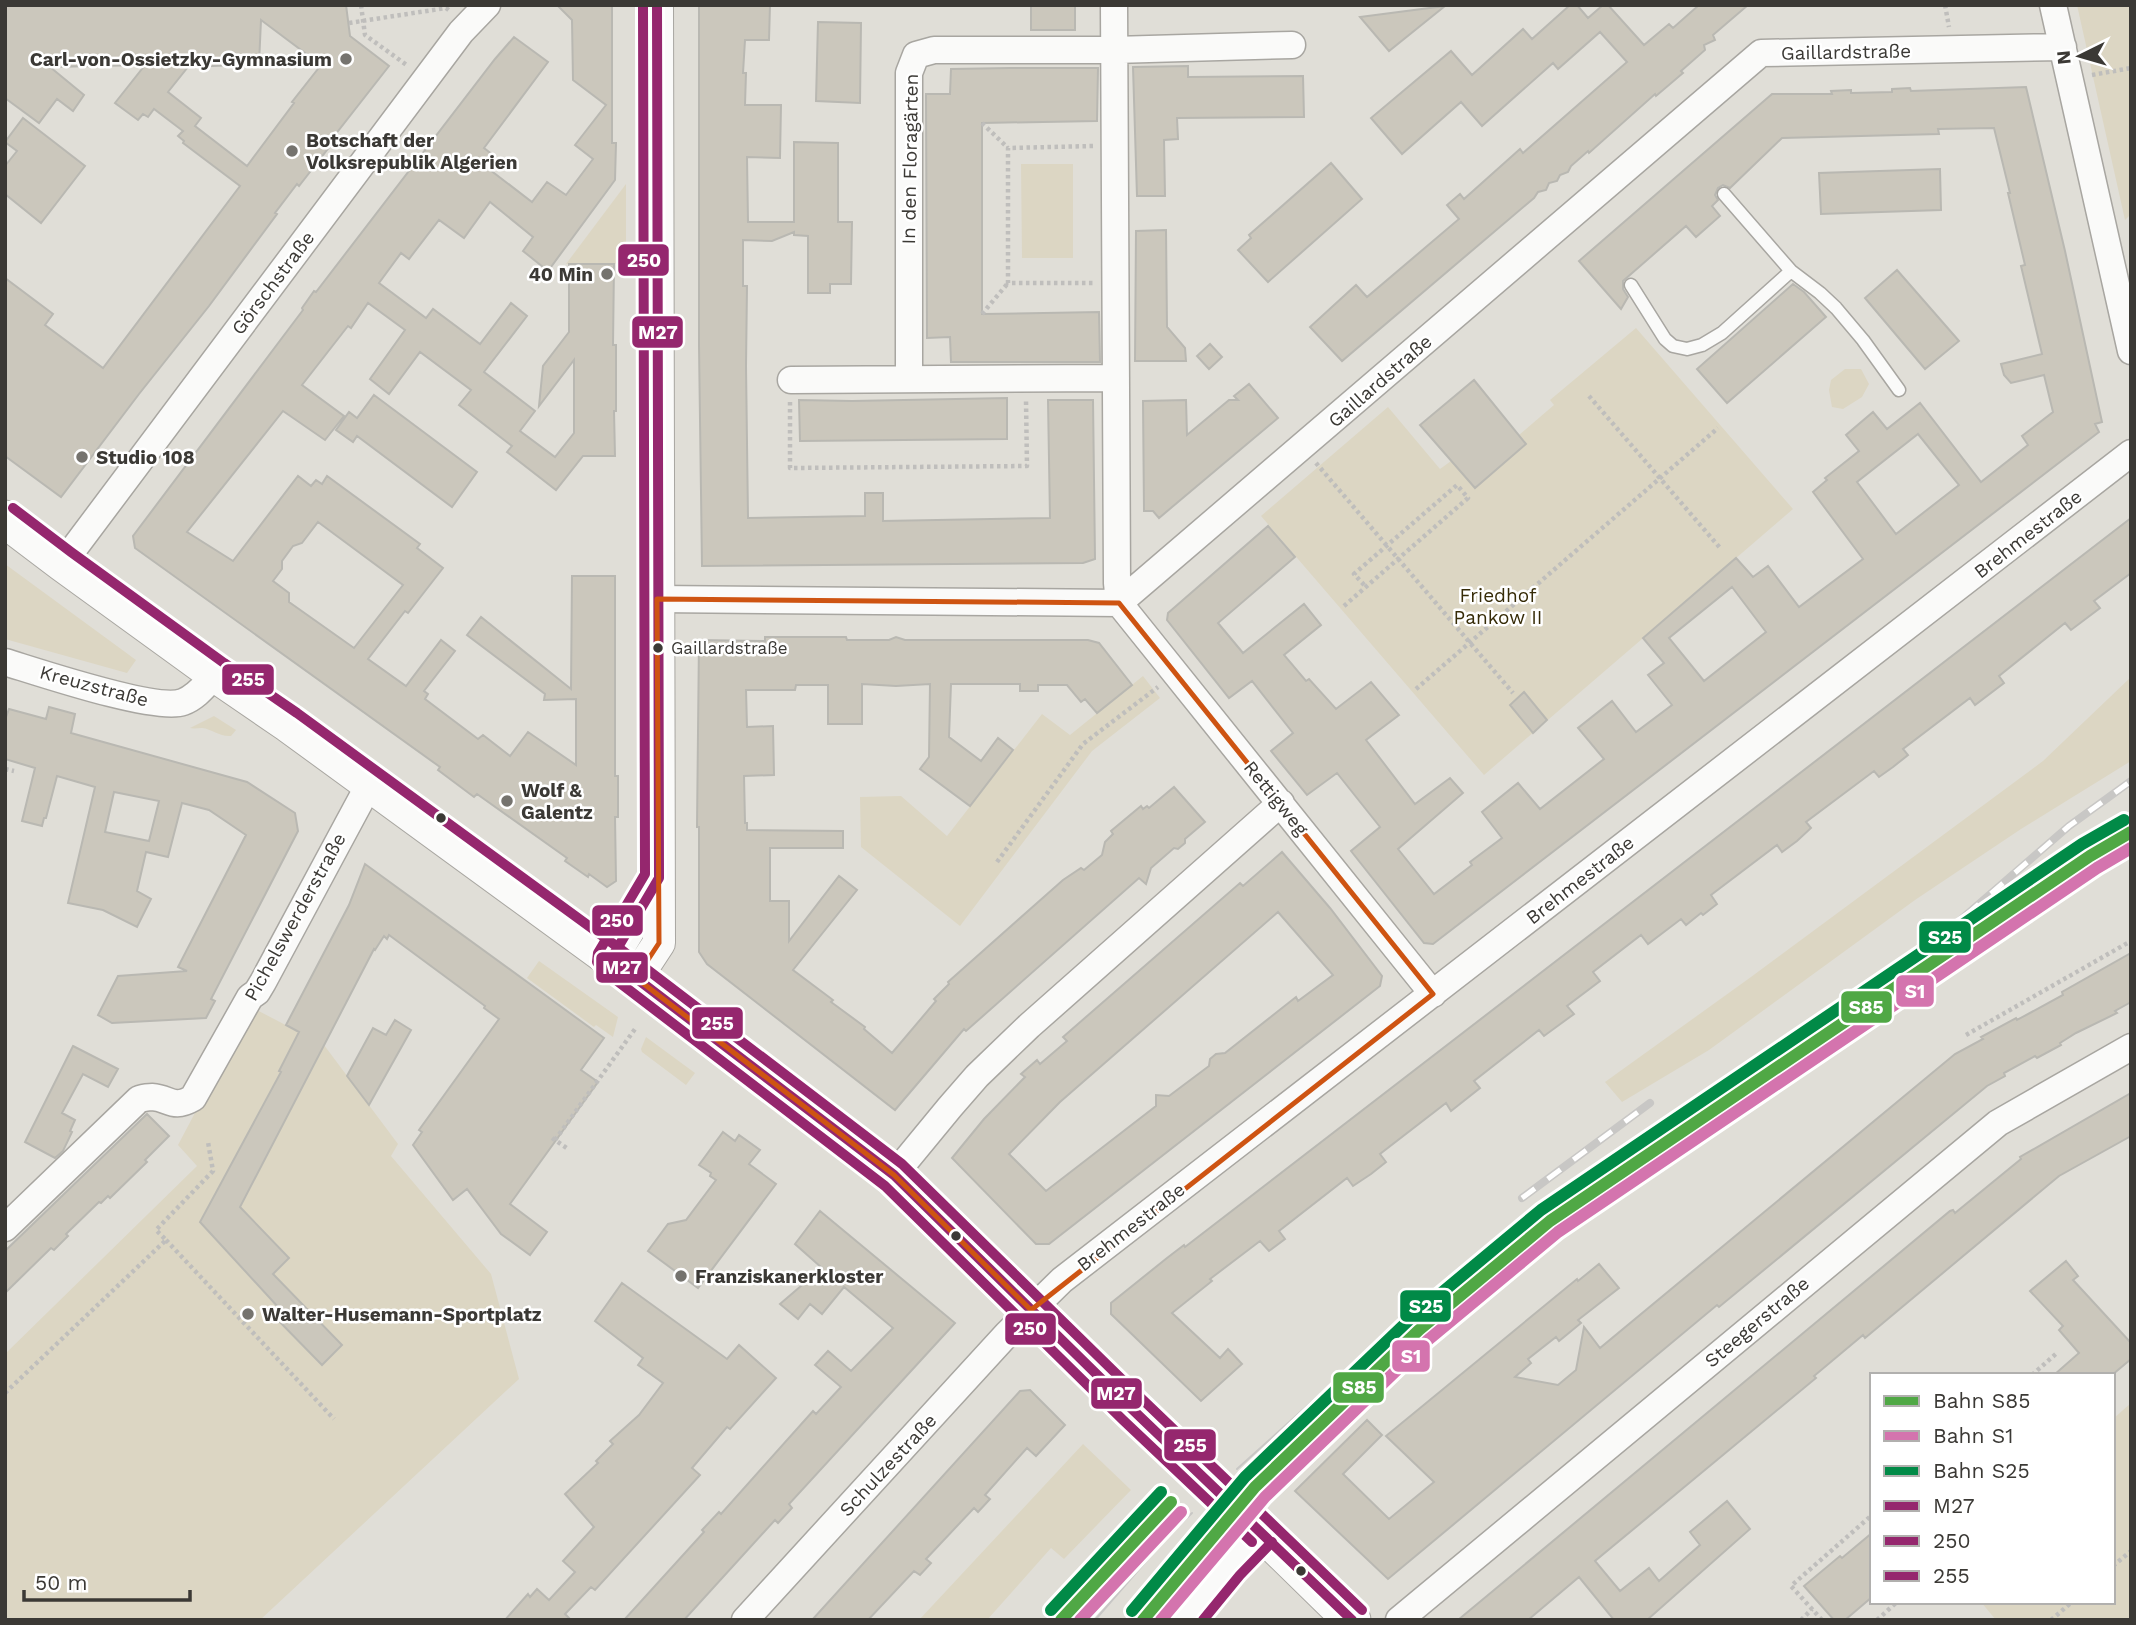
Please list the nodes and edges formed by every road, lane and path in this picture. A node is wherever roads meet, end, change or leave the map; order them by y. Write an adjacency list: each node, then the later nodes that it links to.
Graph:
1 (361, 5): 8 (path)
2 (487, 5): 41 (street, Görschstraße)
3 (657, 5): 43 (street)
4 (1114, 5): 13 (street)
5 (1945, 5): 10 (path)
6 (2053, 5): 12 (street)
7 (454, 15): 8 (path)
8 (363, 19): 9 (path); 15 (path)
9 (349, 23)
10 (1950, 32)
11 (1293, 45): 13 (street, In den Floragärten)
12 (2063, 47): 26 (street); 44 (street, Gaillardstraße)
13 (1114, 50): 18 (street); 27 (street, In den Floragärten)
14 (2131, 68): 16 (path)
15 (412, 69)
16 (2091, 76)
17 (982, 123): 19 (path)
18 (1115, 146): 19 (path); 23 (street)
19 (1008, 148): 22 (path)
20 (1724, 194): 21 (lane)
21 (1791, 271): 24 (lane); 31 (lane)
22 (1008, 283): 23 (path); 25 (path)
23 (1116, 283): 29 (street)
24 (1631, 285)
25 (982, 314)
26 (2131, 351)
27 (909, 378): 28 (street); 30 (street)
28 (1025, 378): 29 (street); 30 (path)
29 (1116, 378): 44 (street)
30 (790, 380)
31 (1899, 390)
32 (1589, 396): 36 (path)
33 (1718, 428): 36 (path)
34 (2131, 453): 59 (street, Brehmestraße)
35 (1318, 467): 38 (path)
36 (1659, 478): 39 (path); 46 (path)
37 (5, 519): 41 (main road)
38 (1386, 546): 40 (path); 40 (path); 42 (path)
39 (1721, 549)
40 (1398, 559): 42 (path); 46 (path)
41 (63, 563): 48 (main road)
42 (1366, 587): 45 (path)
43 (657, 599): 44 (street); 58 (street)
44 (1119, 603): 55 (street, Rettigweg)
45 (1344, 606)
46 (1469, 642): 50 (path); 51 (path)
47 (5, 662): 48 (street, Kreuzstraße)
48 (216, 674): 54 (main road)
49 (1160, 685): 56 (path)
50 (1416, 689)
51 (1513, 693)
52 (5, 769): 53 (path)
53 (13, 771)
54 (370, 783): 58 (main road); 66 (street, Pichelswerderstraße)
55 (1281, 803): 59 (street, Rettigweg); 65 (street)
56 (997, 862)
57 (2131, 941): 61 (path)
58 (623, 969): 65 (main road)
59 (1433, 994): 68 (street, Brehmestraße)
60 (635, 1028): 64 (path)
61 (1966, 1035)
62 (2131, 1047): 83 (street, Steegerstraße)
63 (208, 1142): 67 (path)
64 (568, 1149)
65 (894, 1175): 68 (main road)
66 (5, 1227)
67 (166, 1240): 71 (path); 72 (path)
68 (1031, 1310): 74 (main road); 80 (street, Schulzestraße)
69 (2058, 1352): 70 (path)
70 (2034, 1373)
71 (5, 1393)
72 (334, 1419)
73 (1870, 1517): 79 (path)
74 (1262, 1532): 81 (street); 82 (main road)
75 (2131, 1551): 76 (path)
76 (2115, 1564)
77 (1895, 1604): 86 (path)
78 (2070, 1604): 87 (path)
79 (1812, 1609): 84 (path); 85 (path)
80 (745, 1620)
81 (1185, 1620)
82 (1352, 1620)
83 (1399, 1620)
84 (1801, 1620)
85 (1822, 1620)
86 (1877, 1620)
87 (2052, 1620)

